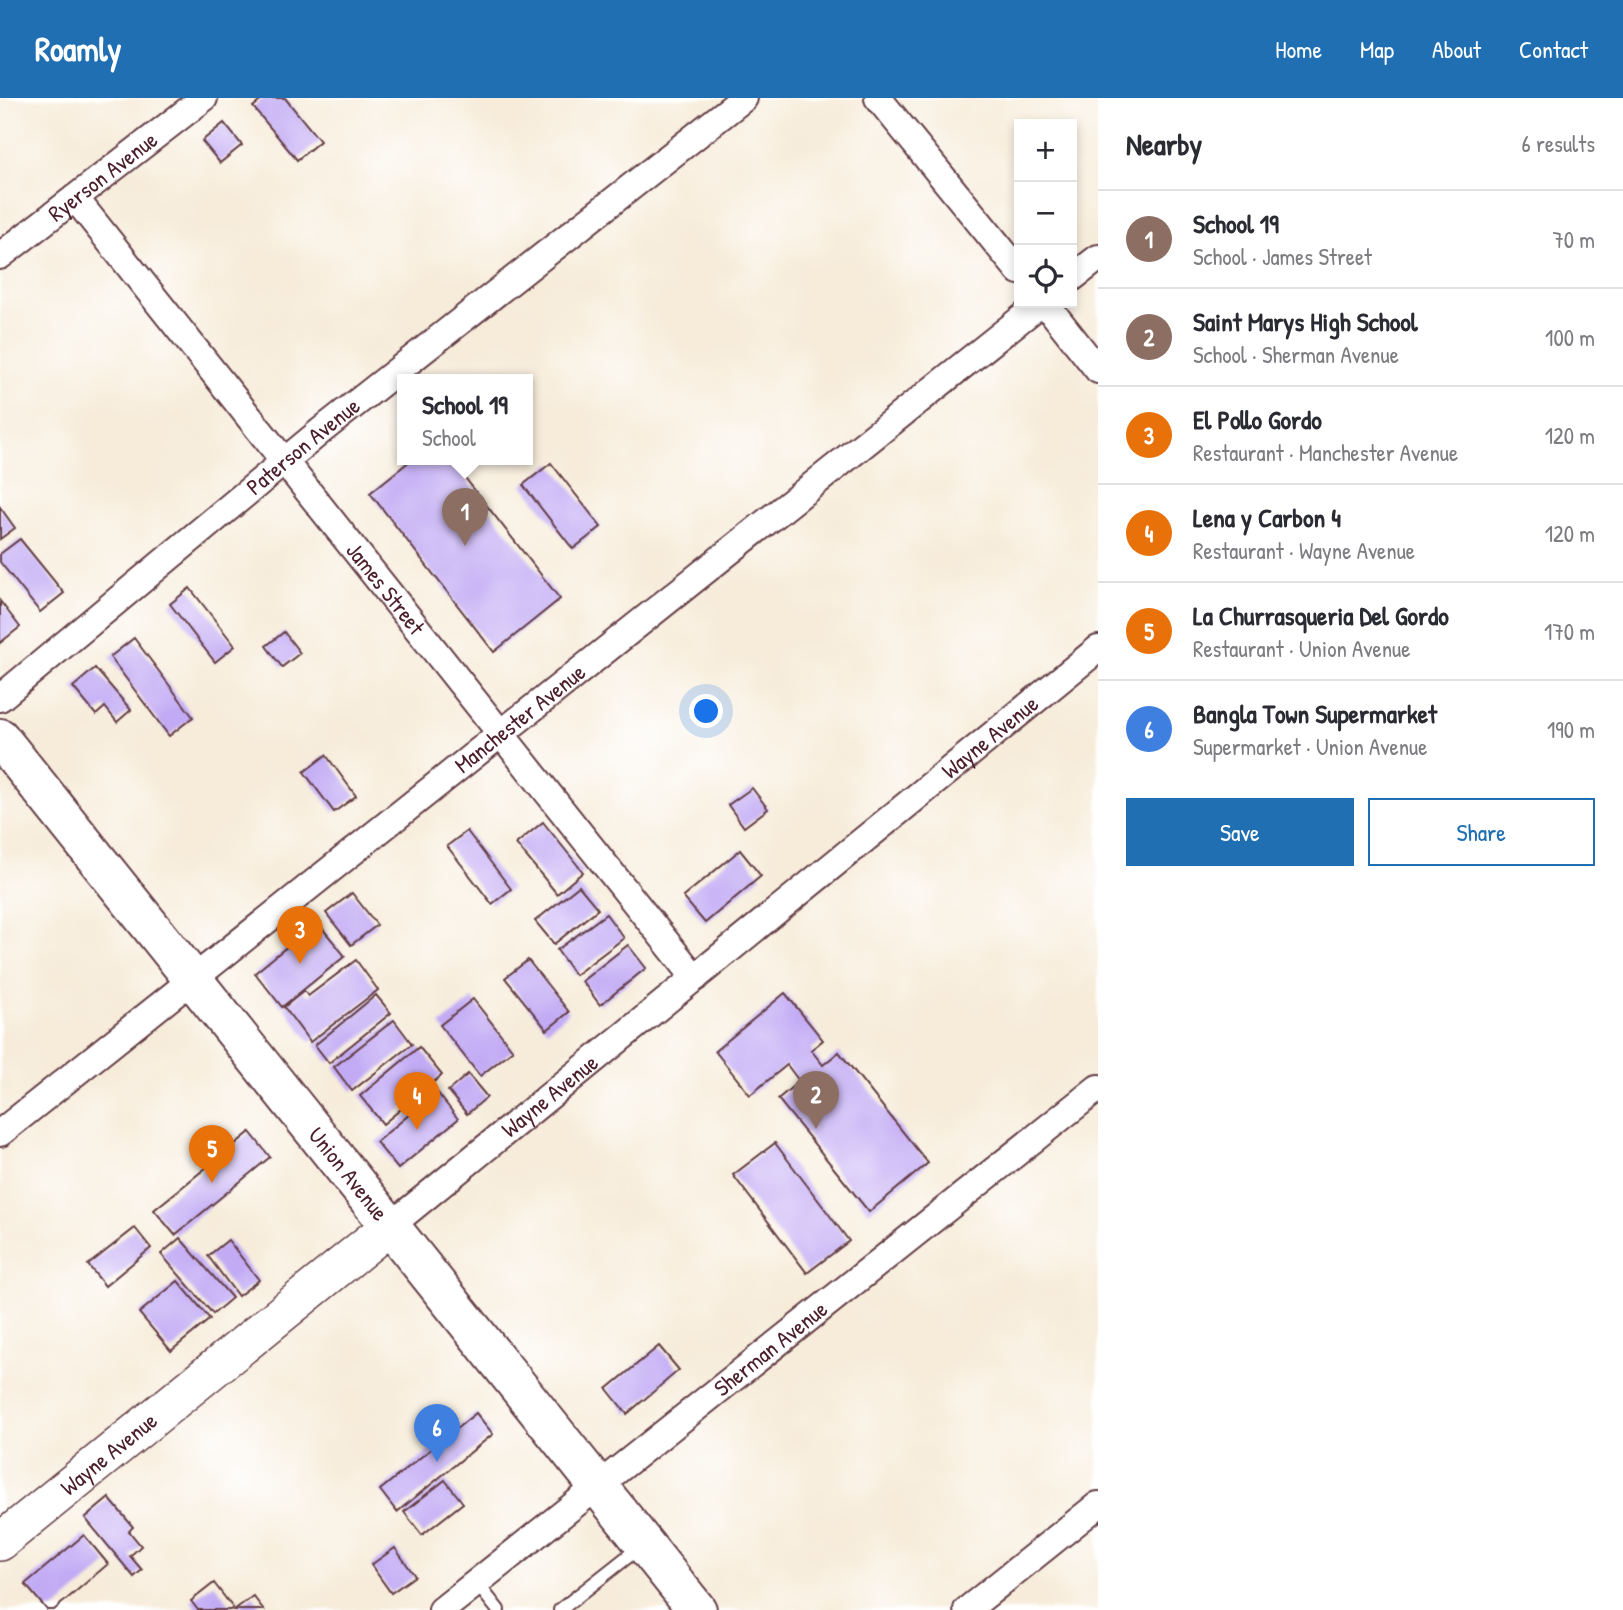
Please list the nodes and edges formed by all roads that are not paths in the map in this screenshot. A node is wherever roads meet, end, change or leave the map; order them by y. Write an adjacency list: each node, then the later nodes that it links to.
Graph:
1 (204, 98): 4 (street, Ryerson Avenue)
2 (744, 98): 12 (street, Paterson Avenue)
3 (878, 98): 7 (street)
4 (75, 198): 5 (street, Ryerson Avenue); 12 (street, James Street)
5 (0, 256)
6 (1098, 258): 8 (street)
7 (1014, 265)
8 (1077, 274)
9 (1037, 308): 15 (street, Manchester Avenue)
10 (1047, 308): 11 (street)
11 (1098, 370)
12 (284, 462): 14 (street, Paterson Avenue); 15 (street, James Street)
13 (1098, 649): 17 (street, Wayne Avenue)
14 (0, 698)
15 (502, 736): 17 (street, James Street); 18 (street, Manchester Avenue)
16 (0, 738): 18 (main road, Union Avenue)
17 (695, 978): 21 (street, Wayne Avenue)
18 (192, 980): 20 (street, Manchester Avenue); 21 (main road, Union Avenue)
19 (1098, 1088): 22 (street, Sherman Avenue)
20 (0, 1133)
21 (390, 1226): 22 (main road, Union Avenue); 24 (main road, Wayne Avenue)
22 (597, 1486): 25 (main road, Union Avenue); 26 (street, Sherman Avenue)
23 (1098, 1505): 31 (street)
24 (0, 1542)
25 (644, 1544): 29 (lane); 30 (main road, Union Avenue)
26 (476, 1583): 27 (street, Sherman Avenue); 28 (lane)
27 (442, 1610)
28 (498, 1610)
29 (561, 1610)
30 (697, 1610)
31 (967, 1610)

